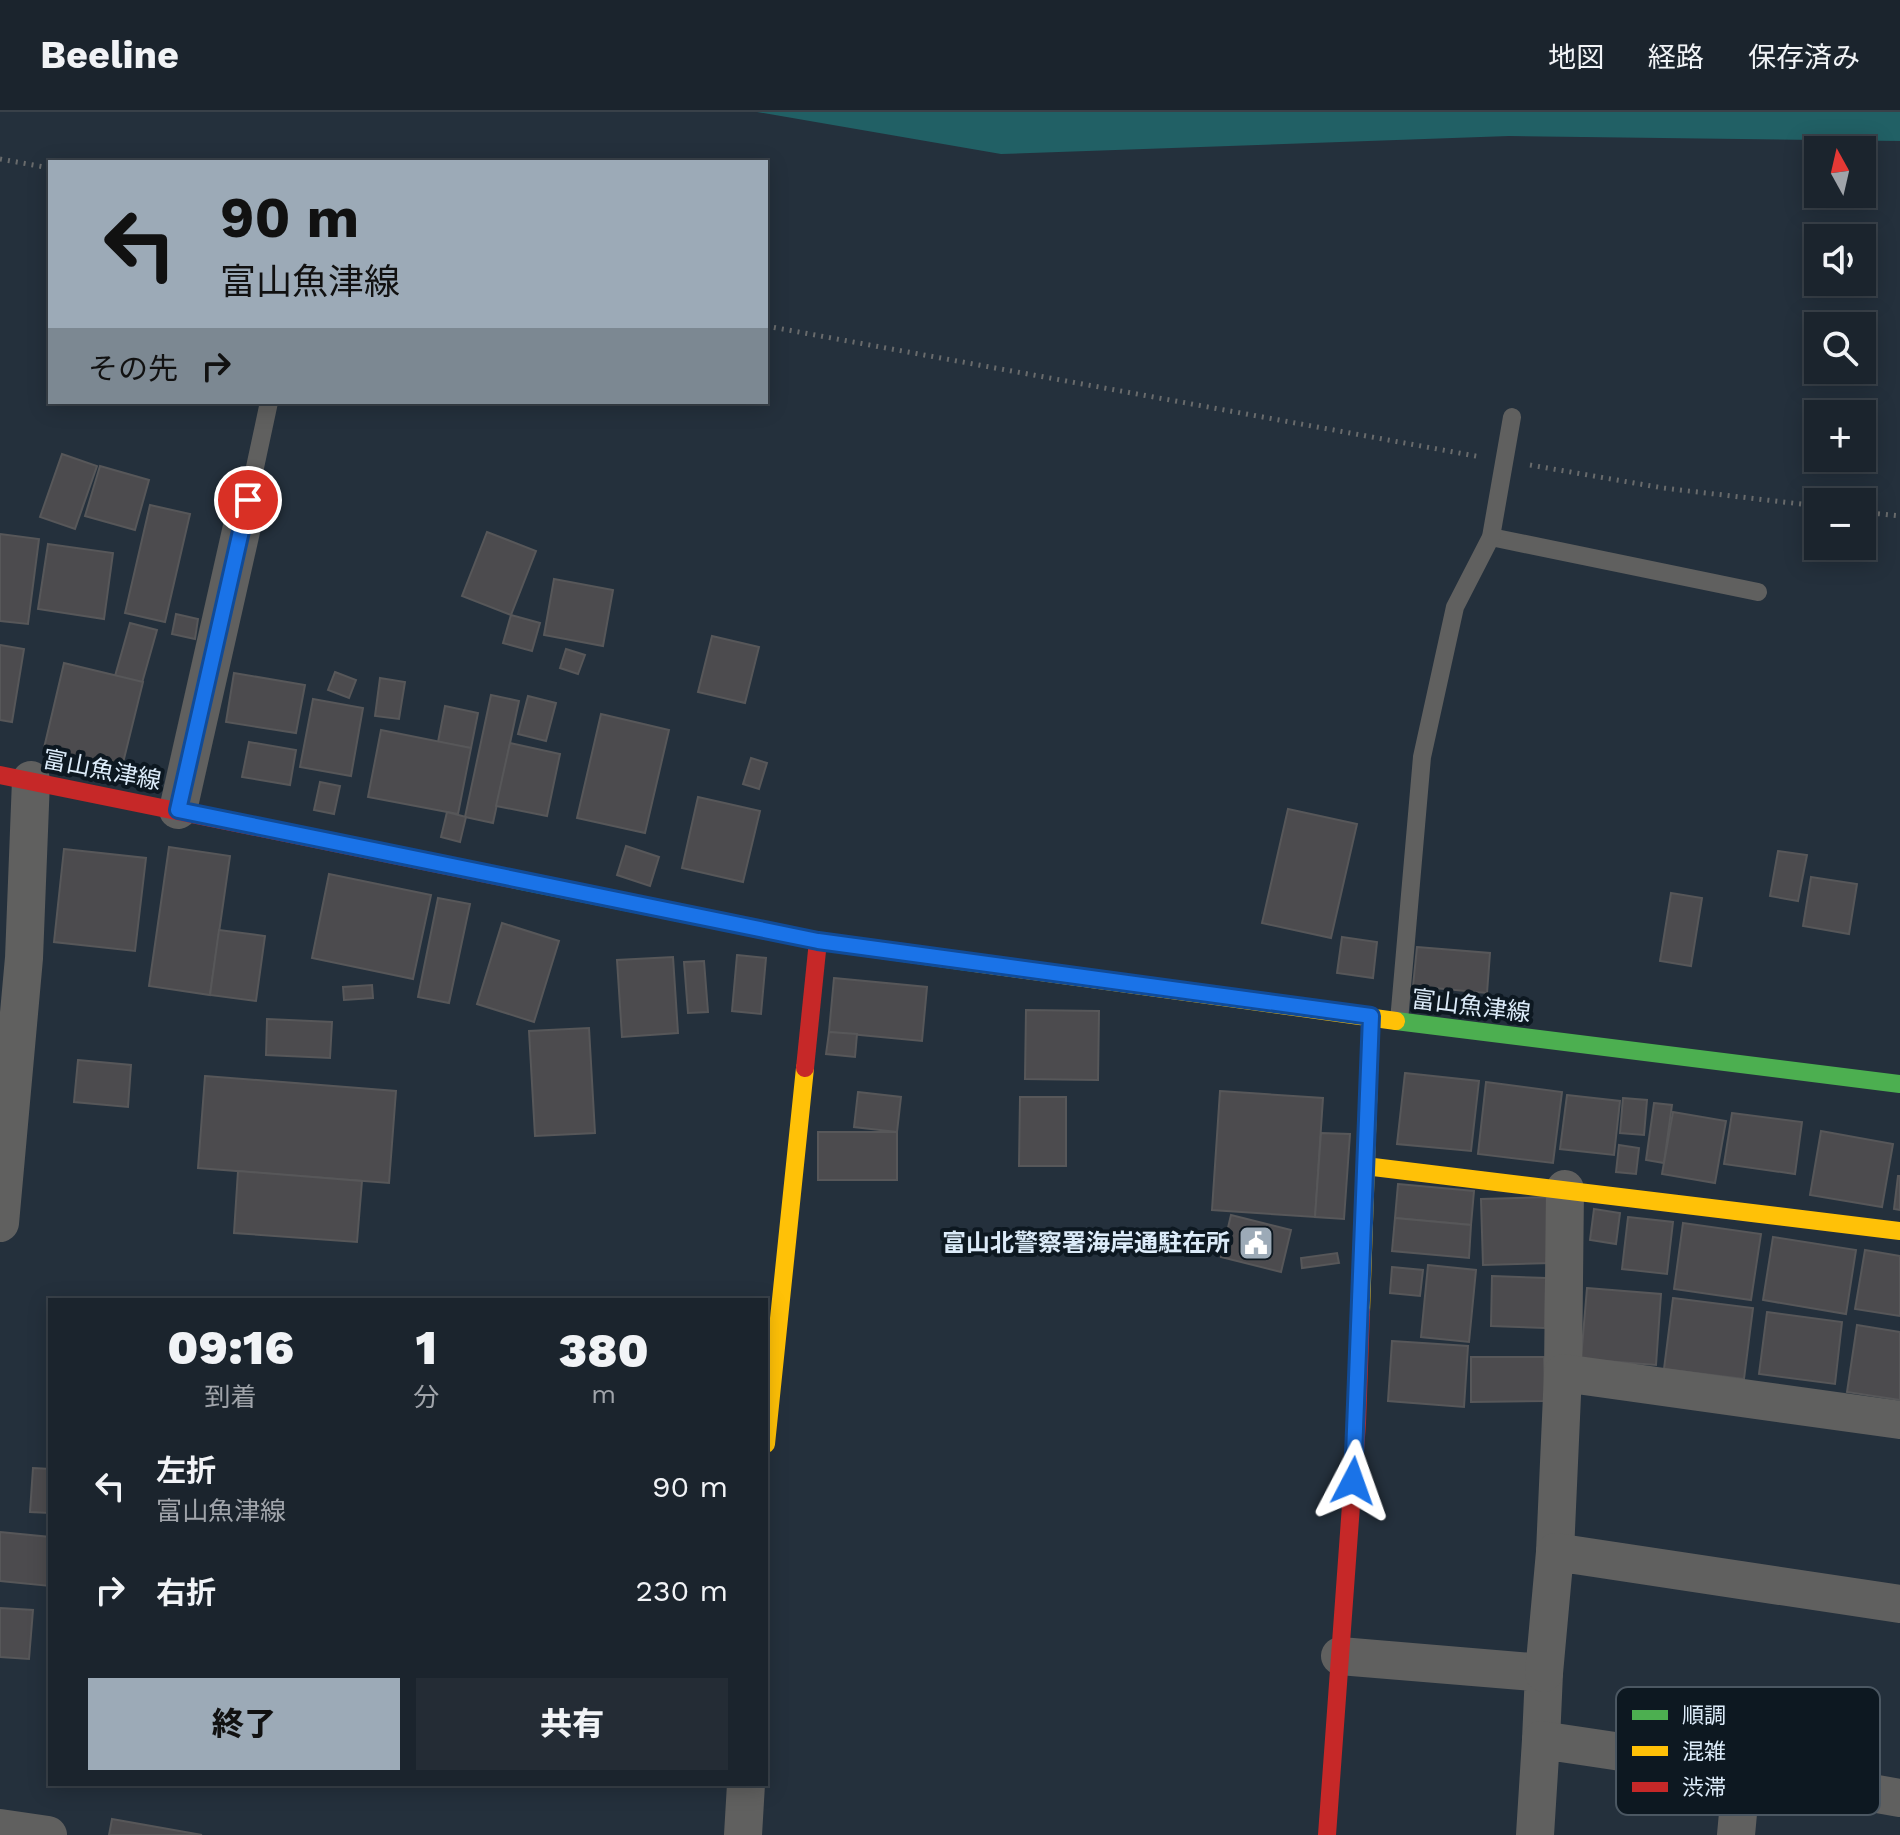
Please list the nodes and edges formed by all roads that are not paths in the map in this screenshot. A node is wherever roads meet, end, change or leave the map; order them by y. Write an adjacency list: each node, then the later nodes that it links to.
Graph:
1 (269, 404): 3 (lane)
2 (1512, 417): 4 (lane)
3 (248, 500): 7 (street)
4 (1491, 537): 5 (lane); 10 (lane)
5 (1758, 592)
6 (16, 777): 7 (main road, 富山魚津線); 11 (street)
7 (178, 810): 8 (main road, 富山魚津線)
8 (818, 941): 9 (main road, 富山魚津線); 19 (main road)
9 (1371, 1016): 10 (main road, 富山魚津線); 13 (main road)
10 (1399, 1021): 12 (main road, 富山魚津線)
11 (6, 1076): 15 (street)
12 (1900, 1084)
13 (1365, 1166): 14 (main road); 22 (main road)
14 (1565, 1189): 16 (main road); 17 (street)
15 (0, 1223)
16 (1900, 1231)
17 (1563, 1373): 18 (street); 20 (street)
18 (1900, 1420)
19 (768, 1425)
20 (1555, 1552): 21 (street); 23 (street)
21 (1900, 1604)
22 (1340, 1656): 23 (street); 33 (main road)
23 (1544, 1673): 24 (street)
24 (1541, 1740): 25 (street); 34 (street)
25 (1616, 1751)
26 (746, 1786): 32 (street)
27 (1880, 1794): 28 (street)
28 (1900, 1798)
29 (1738, 1815): 35 (street)
30 (0, 1828): 31 (street)
31 (48, 1835)
32 (743, 1835)
33 (1327, 1835)
34 (1535, 1835)
35 (1736, 1835)

